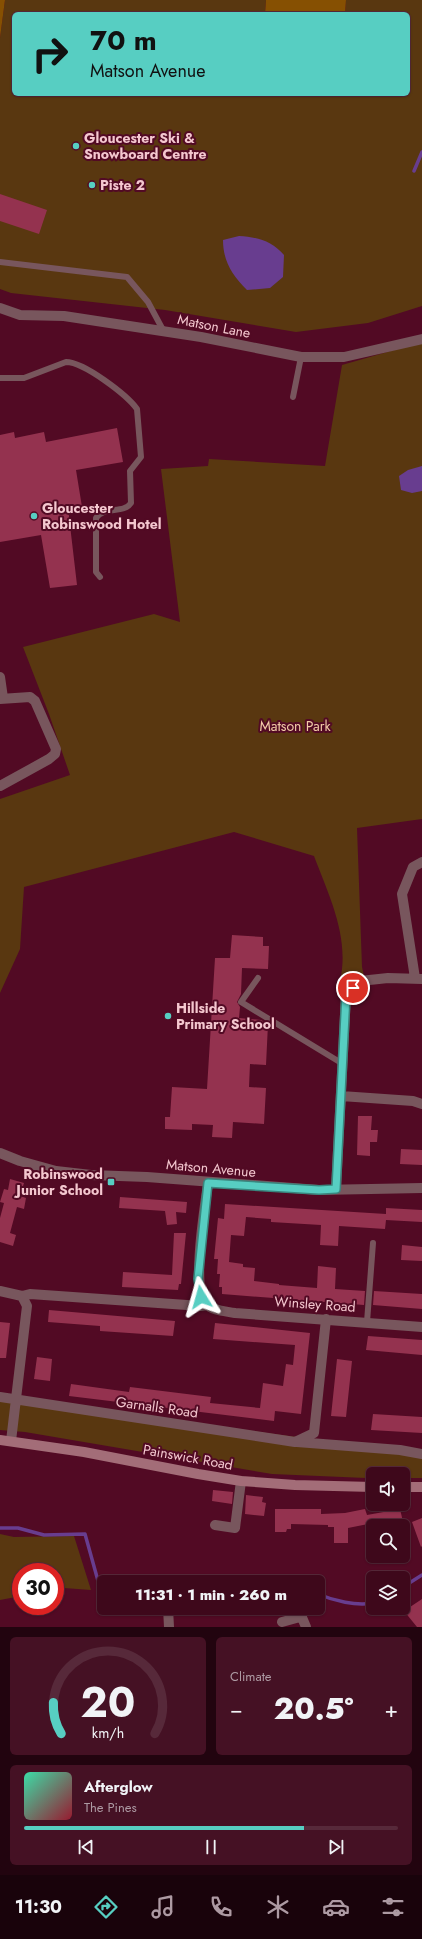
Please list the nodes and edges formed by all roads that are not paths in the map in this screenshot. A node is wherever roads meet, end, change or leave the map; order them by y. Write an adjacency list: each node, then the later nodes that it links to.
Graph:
1 (0, 262): 3 (lane)
2 (0, 308): 3 (street, Matson Lane)
3 (163, 330): 5 (street, Matson Lane)
4 (422, 339): 5 (street, Matson Lane)
5 (301, 357): 7 (lane)
6 (0, 378): 8 (lane)
7 (293, 397)
8 (100, 577)
9 (0, 677): 10 (street)
10 (1, 699): 11 (street)
11 (0, 786)
12 (422, 862): 14 (street)
13 (258, 978): 15 (lane)
14 (418, 979): 15 (street)
15 (343, 1064): 16 (street)
16 (341, 1096): 17 (street); 21 (street)
17 (422, 1104)
18 (0, 1153): 19 (street, Matson Avenue)
19 (208, 1183): 21 (street, Matson Avenue); 25 (street)
20 (422, 1188): 21 (street, Matson Avenue)
21 (336, 1189)
22 (373, 1243): 27 (lane)
23 (0, 1291): 24 (street)
24 (22, 1296): 25 (street, Winsley Road); 30 (street)
25 (207, 1305): 26 (street, Winsley Road)
26 (326, 1319): 27 (street, Winsley Road); 33 (street)
27 (367, 1322): 28 (street, Winsley Road)
28 (422, 1326)
29 (0, 1397): 30 (street, Garnalls Road)
30 (15, 1401): 32 (street); 33 (street, Garnalls Road)
31 (0, 1440): 32 (main road, Painswick Road)
32 (11, 1441): 35 (main road, Painswick Road)
33 (295, 1442): 34 (street, Garnalls Road)
34 (422, 1454)
35 (242, 1481): 36 (main road, Painswick Road); 39 (street)
36 (366, 1487)
37 (410, 1487): 38 (main road)
38 (422, 1487)
39 (215, 1525)
40 (168, 1615): 44 (street)
41 (294, 1615): 43 (street)
42 (300, 1615): 45 (street)
43 (282, 1622)
44 (169, 1627)
45 (306, 1627)

